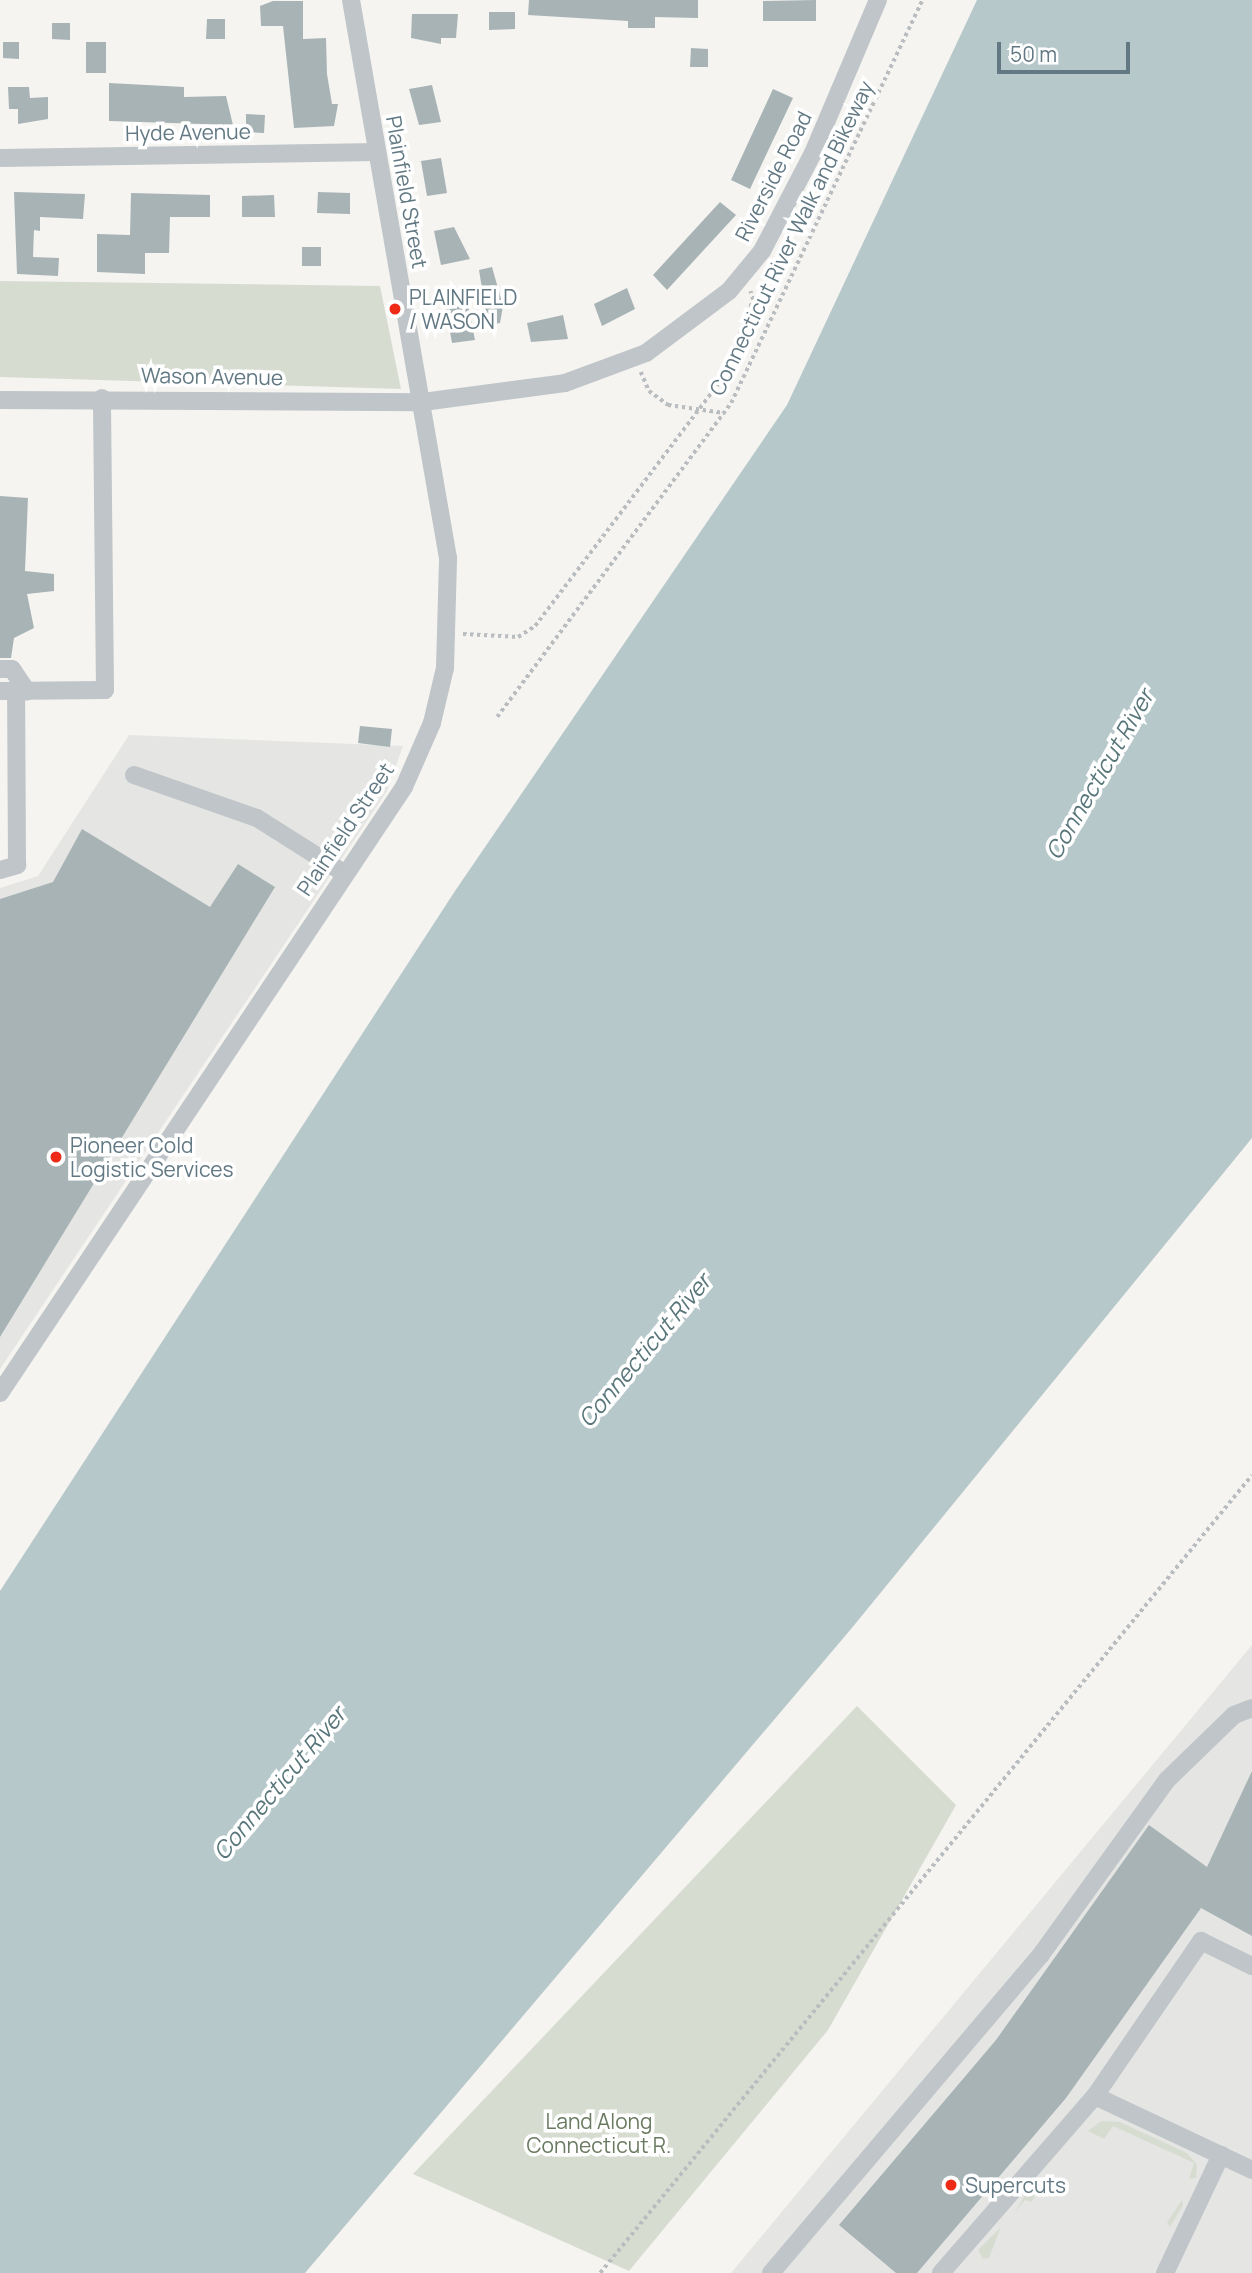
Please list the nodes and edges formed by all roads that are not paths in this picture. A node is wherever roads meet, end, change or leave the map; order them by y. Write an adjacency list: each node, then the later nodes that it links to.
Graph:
1 (351, 0): 3 (street, Plainfield Street)
2 (878, 0): 7 (street, Riverside Road)
3 (377, 152): 4 (street, Hyde Avenue); 7 (street, Plainfield Street)
4 (0, 158)
5 (102, 398): 6 (street, Wason Avenue); 7 (street, Wason Avenue); 9 (street)
6 (0, 400)
7 (423, 402): 12 (street, Plainfield Street)
8 (0, 669): 9 (street)
9 (14, 691): 11 (street)
10 (134, 775): 12 (street)
11 (0, 870)
12 (344, 873): 13 (street, Plainfield Street)
13 (0, 1393)
14 (1252, 1708): 19 (street)
15 (1252, 1966): 16 (street)
16 (1095, 2096): 17 (street); 20 (street)
17 (1221, 2155): 18 (street); 21 (street)
18 (1252, 2169)
19 (771, 2273)
20 (940, 2273)
21 (1165, 2273)

